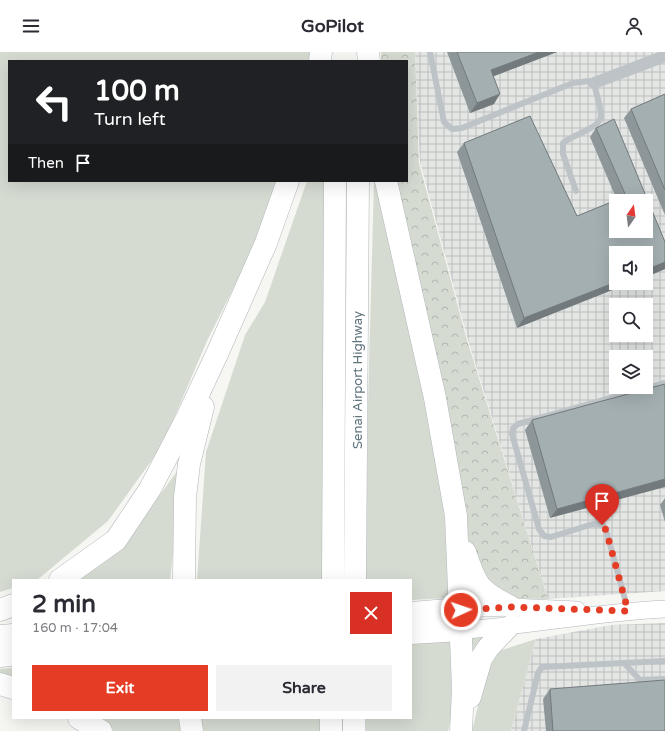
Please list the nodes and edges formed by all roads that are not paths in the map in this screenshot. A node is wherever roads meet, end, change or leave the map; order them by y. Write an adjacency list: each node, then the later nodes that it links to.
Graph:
1 (430, 52): 3 (lane)
2 (665, 56): 3 (street)
3 (594, 83): 8 (lane)
4 (288, 182): 9 (highway)
5 (335, 182): 14 (highway, Senai Airport Highway)
6 (358, 182): 15 (highway, Senai Airport Highway)
7 (386, 182): 11 (highway)
8 (576, 191)
9 (217, 354): 12 (highway); 13 (highway)
10 (665, 383): 19 (lane)
11 (456, 516): 21 (highway); 22 (highway)
12 (61, 579)
13 (184, 579)
14 (333, 579)
15 (355, 579)
16 (12, 605): 18 (highway)
17 (665, 609): 19 (main road)
18 (0, 610)
19 (622, 611): 21 (main road)
20 (412, 613): 22 (highway)
21 (509, 617): 22 (main road); 37 (highway)
22 (461, 620): 23 (highway); 37 (highway)
23 (412, 633)
24 (12, 635): 25 (highway)
25 (0, 636)
26 (12, 655): 27 (highway)
27 (0, 656)
28 (665, 661): 29 (lane)
29 (624, 663): 30 (lane); 42 (lane)
30 (665, 679)
31 (0, 684): 32 (highway)
32 (12, 688)
33 (82, 719): 38 (highway)
34 (190, 719): 39 (highway)
35 (331, 719): 40 (highway)
36 (354, 719): 41 (highway)
37 (461, 726)
38 (101, 731)
39 (192, 731)
40 (331, 731)
41 (354, 731)
42 (524, 731)

